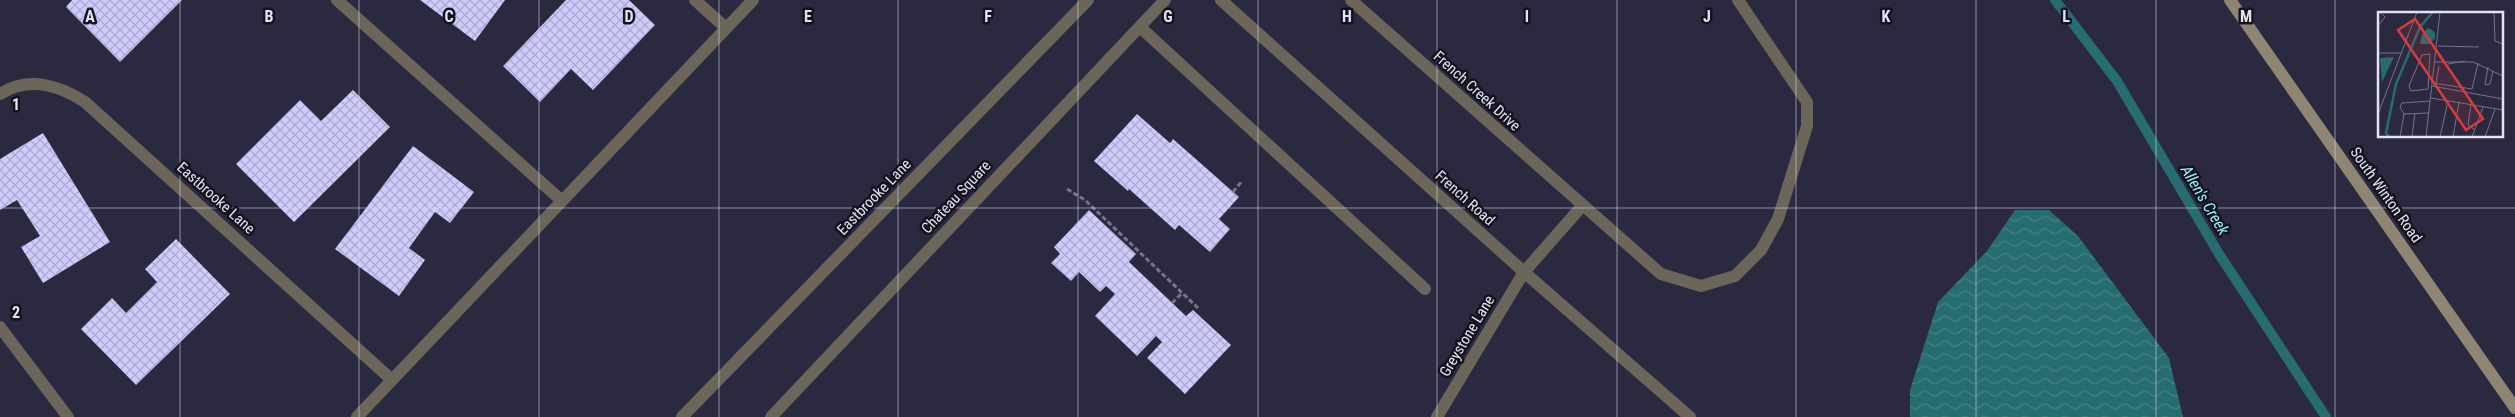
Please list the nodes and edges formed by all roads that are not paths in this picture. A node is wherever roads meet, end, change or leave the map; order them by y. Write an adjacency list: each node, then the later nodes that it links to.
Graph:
1 (338, 0): 13 (street)
2 (695, 0): 11 (street)
3 (753, 0): 11 (street)
4 (1088, 0): 22 (street, Eastbrooke Lane)
5 (1165, 0): 10 (street, Chateau Square)
6 (1221, 0): 15 (street, French Road)
7 (1351, 0): 14 (street, French Creek Drive)
8 (1738, 0): 14 (street, French Creek Drive)
9 (2230, 0): 19 (main road, South Winton Road)
10 (1140, 27): 16 (street); 23 (street, Chateau Square)
11 (726, 28): 13 (street)
12 (0, 94): 18 (street, Eastbrooke Lane)
13 (562, 201): 18 (street)
14 (1582, 206): 15 (street)
15 (1524, 272): 24 (street, Greystone Lane); 25 (street, French Road)
16 (1425, 289)
17 (0, 327): 20 (street)
18 (392, 380): 21 (street)
19 (2515, 408)
20 (68, 417)
21 (358, 417)
22 (682, 417)
23 (771, 417)
24 (1437, 417)
25 (1690, 417)

